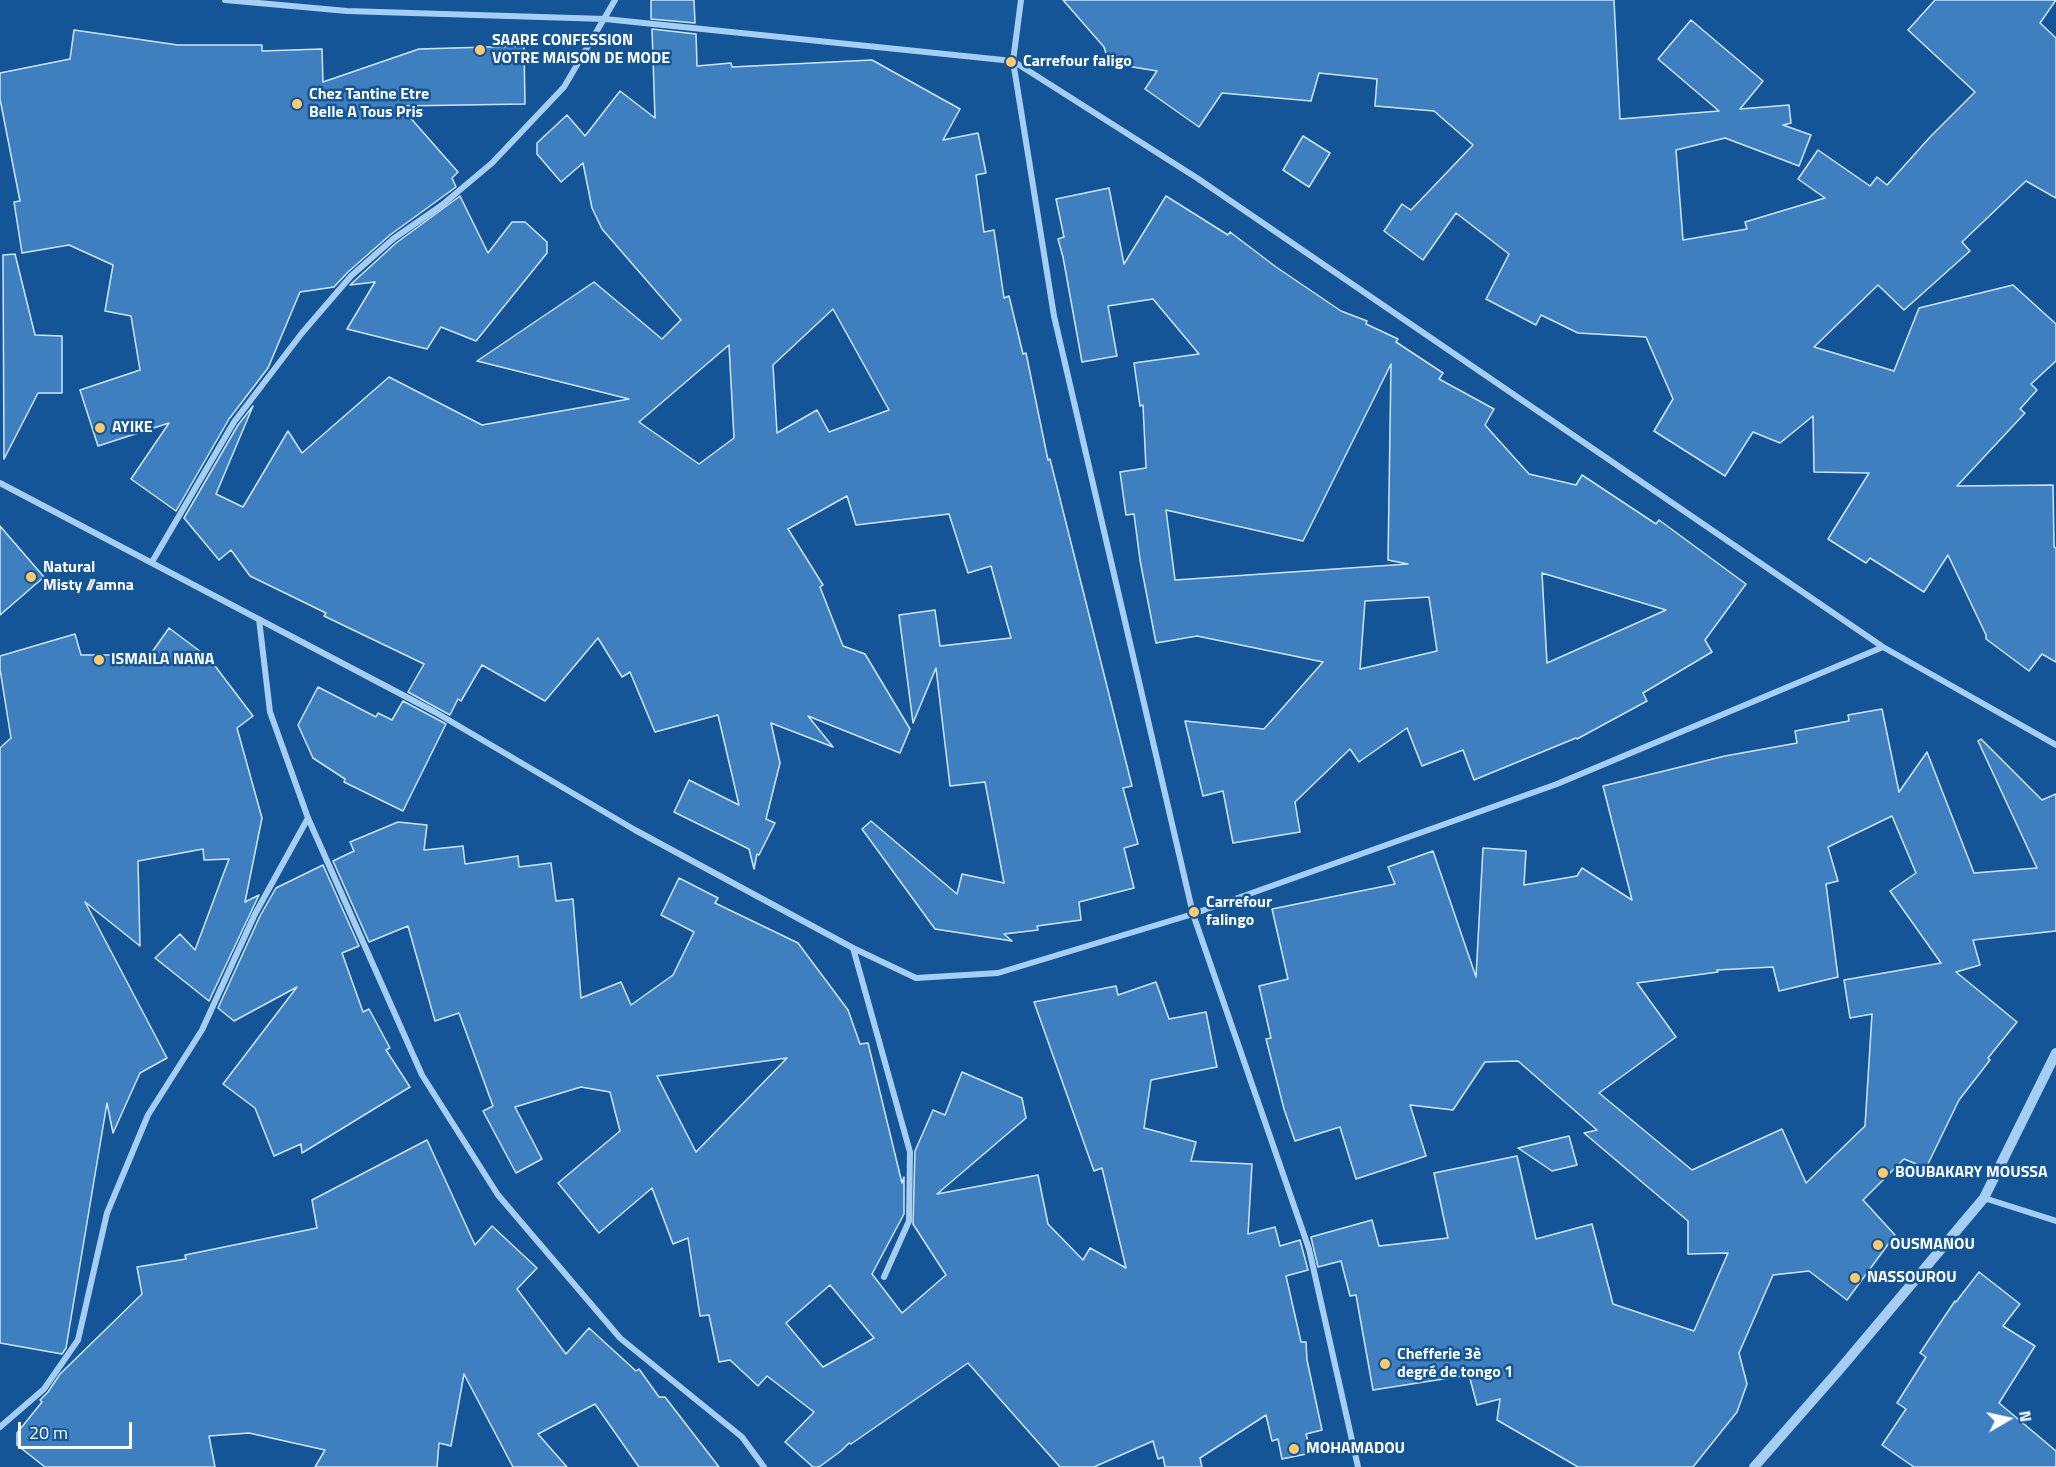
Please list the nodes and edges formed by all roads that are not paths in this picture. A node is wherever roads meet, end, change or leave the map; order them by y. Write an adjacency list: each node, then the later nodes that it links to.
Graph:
1 (225, 0): 4 (street)
2 (615, 0): 4 (street)
3 (1021, 0): 5 (street)
4 (605, 19): 5 (street); 7 (street)
5 (1013, 61): 9 (street); 12 (street)
6 (0, 483): 7 (street)
7 (152, 562): 8 (street)
8 (259, 619): 11 (street); 13 (street)
9 (1883, 647): 10 (street); 12 (street)
10 (2056, 745)
11 (308, 818): 18 (street); 19 (street)
12 (1193, 914): 13 (street); 20 (street)
13 (853, 948): 17 (street)
14 (2056, 1053): 15 (street)
15 (1984, 1198): 16 (street); 21 (street)
16 (2056, 1221)
17 (884, 1276)
18 (0, 1426)
19 (764, 1467)
20 (1358, 1467)
21 (1754, 1467)

